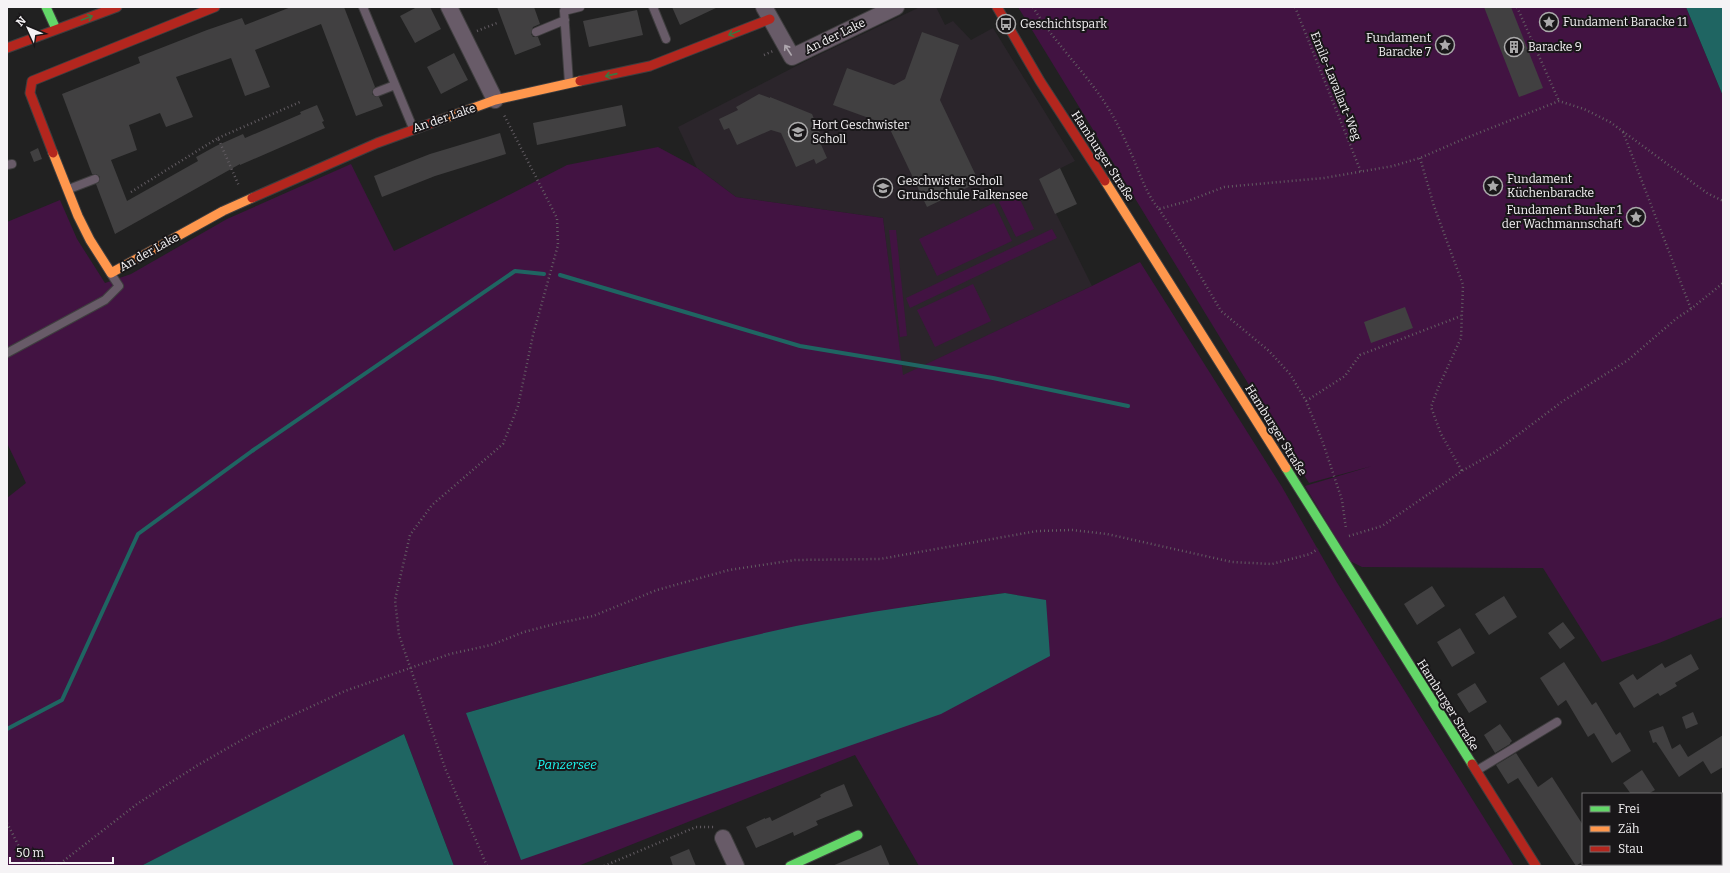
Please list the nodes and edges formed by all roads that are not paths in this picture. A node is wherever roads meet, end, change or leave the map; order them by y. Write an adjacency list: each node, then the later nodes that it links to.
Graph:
1 (46, 7): 12 (street)
2 (118, 7): 12 (street, one-way to 2)
3 (215, 7): 22 (street, An der Lake)
4 (363, 7): 17 (lane)
5 (449, 7): 19 (street)
6 (580, 7): 11 (lane)
7 (653, 7): 14 (lane)
8 (896, 7): 10 (street, An der Lake, one-way to 10)
9 (997, 7): 26 (street, Hamburger Straße)
10 (767, 13): 16 (street, An der Lake, one-way to 16)
11 (565, 20): 13 (lane); 16 (lane)
12 (56, 29): 15 (street)
13 (536, 32)
14 (666, 38)
15 (7, 48)
16 (569, 84): 19 (street, An der Lake)
17 (396, 85): 18 (lane); 20 (lane)
18 (378, 92)
19 (495, 100): 20 (street, An der Lake)
20 (415, 133): 23 (street, An der Lake)
21 (95, 179): 22 (lane)
22 (68, 189): 23 (street, An der Lake)
23 (111, 273): 24 (lane)
24 (7, 353)
25 (1557, 722): 26 (lane)
26 (1476, 771): 31 (street, Hamburger Straße)
27 (858, 835): 30 (street)
28 (723, 838): 29 (street)
29 (736, 866)
30 (790, 866)
31 (1536, 866)

